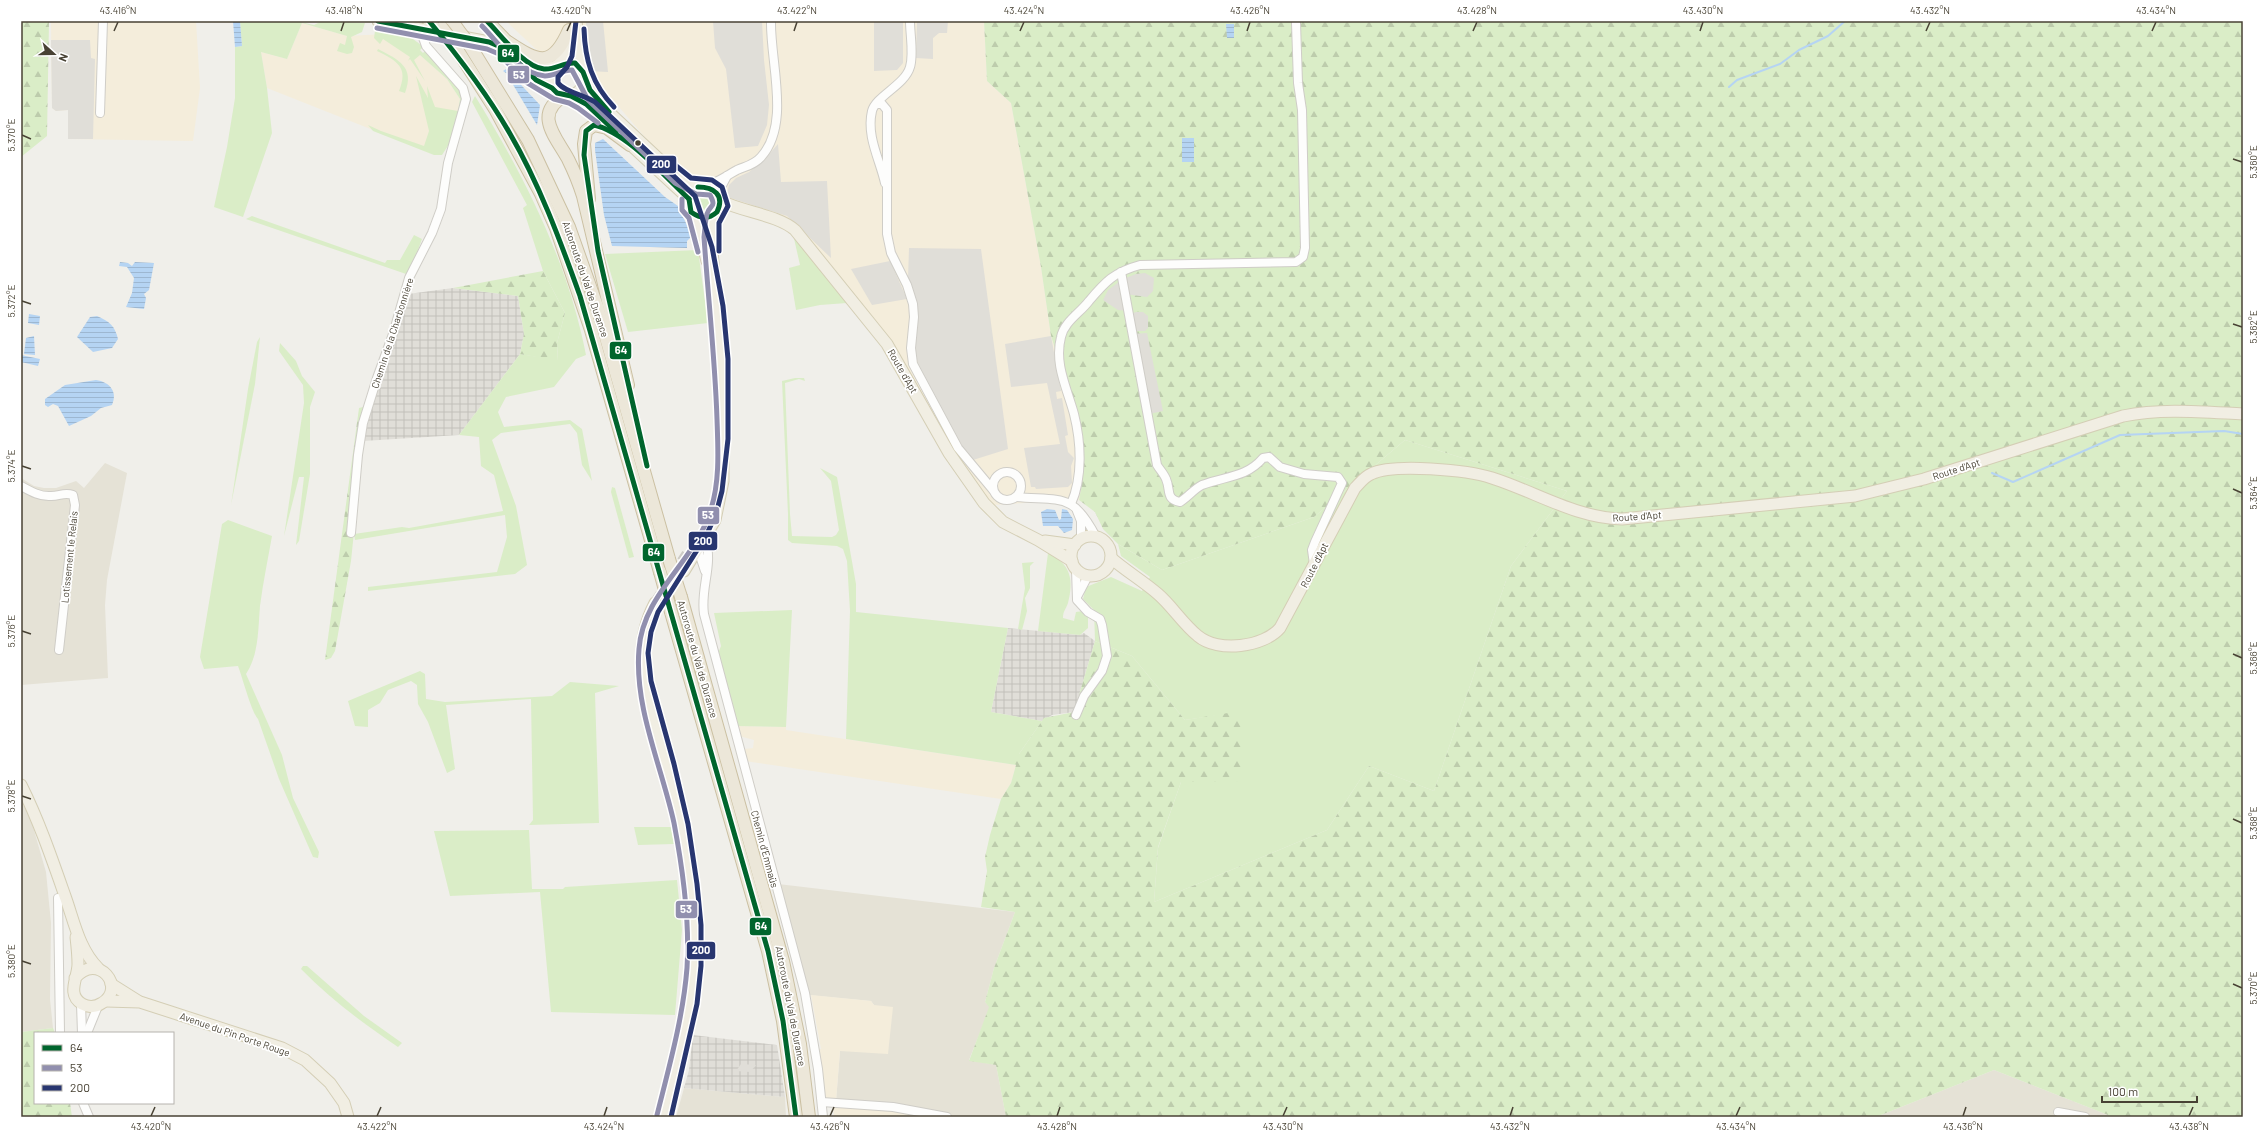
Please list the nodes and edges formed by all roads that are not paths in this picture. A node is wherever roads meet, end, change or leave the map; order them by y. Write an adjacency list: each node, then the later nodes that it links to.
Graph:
1 (378, 21): 10 (main road)
2 (399, 21): 10 (main road)
3 (487, 21): 11 (highway)
4 (766, 21): 25 (street)
5 (771, 21): 25 (street)
6 (910, 21): 17 (street)
7 (104, 23): 21 (street)
8 (1296, 23): 35 (street)
9 (572, 24): 11 (highway); 14 (main road); 15 (main road)
10 (440, 28): 12 (main road); 47 (street, Chemin de la Charbonnière); 53 (highway, Autoroute du Val de Durance, bridge); 86 (highway, Autoroute du Val de Durance, bridge)
11 (508, 42): 13 (highway)
12 (514, 58): 13 (main road); 16 (main road)
13 (530, 65): 14 (main road)
14 (558, 65): 15 (main road); 16 (main road)
15 (582, 72): 18 (main road); 27 (main road)
16 (552, 88): 18 (main road)
17 (894, 88): 19 (street); 20 (street)
18 (567, 96): 23 (main road); 34 (highway)
19 (877, 104): 20 (street); 24 (street)
20 (887, 110): 22 (street)
21 (100, 113)
22 (888, 142): 24 (street); 28 (street)
23 (630, 145): 30 (main road); 34 (highway)
24 (874, 147): 28 (street)
25 (741, 168): 26 (street)
26 (727, 176): 27 (street); 29 (street)
27 (701, 186): 29 (main road); 30 (main road)
28 (887, 193): 39 (street)
29 (720, 197): 31 (main road, Route d'Apt); 33 (main road)
30 (689, 199): 32 (main road)
31 (756, 214): 33 (main road, Route d'Apt); 50 (main road, Route d'Apt)
32 (695, 215): 33 (main road); 36 (main road)
33 (714, 215): 36 (main road)
34 (600, 265): 53 (highway)
35 (1121, 272): 46 (street); 55 (street)
36 (715, 299): 37 (main road)
37 (723, 391): 49 (main road); 52 (main road)
38 (2243, 414): 55 (main road, Route d'Apt)
39 (977, 472): 40 (street); 43 (street)
40 (999, 474): 42 (street); 43 (street)
41 (21, 486): 64 (street, Lotissement le Relais)
42 (1021, 488): 44 (street); 45 (street)
43 (993, 490): 44 (street)
44 (1016, 497): 45 (street)
45 (1036, 499): 46 (street)
46 (1073, 505): 48 (street); 51 (street)
47 (351, 532)
48 (1096, 537): 51 (main road); 54 (main road)
49 (705, 539): 52 (main road); 60 (street)
50 (1038, 540): 51 (main road, Route d'Apt); 56 (main road, Route d'Apt)
51 (1078, 542): 56 (main road)
52 (692, 553): 57 (main road); 60 (street)
53 (668, 555): 87 (highway, Autoroute du Val de Durance, bridge)
54 (1111, 558): 58 (main road); 61 (main road, Route d'Apt)
55 (1314, 564): 61 (main road, Route d'Apt)
56 (1074, 565): 59 (main road); 62 (street)
57 (684, 571)
58 (1102, 572): 59 (main road); 61 (main road, Route d'Apt)
59 (1088, 576): 62 (street)
60 (705, 582): 80 (street, Chemin d'Emmaüs)
61 (1144, 584)
62 (1077, 600): 65 (street)
63 (656, 606): 85 (main road)
64 (59, 650)
65 (1076, 715)
66 (21, 785): 67 (main road)
67 (25, 803): 69 (main road)
68 (58, 898): 73 (street)
69 (76, 929): 70 (main road); 71 (main road)
70 (98, 968): 71 (main road); 72 (main road)
71 (74, 983): 73 (street); 76 (main road)
72 (111, 984): 74 (main road, Avenue du Pin Porte Rouge); 75 (main road)
73 (58, 989): 77 (street)
74 (140, 1002): 75 (main road, Avenue du Pin Porte Rouge); 84 (main road, Avenue du Pin Porte Rouge)
75 (102, 1003): 76 (main road); 79 (street)
76 (81, 1004): 78 (street)
77 (60, 1032)
78 (82, 1032)
79 (88, 1032)
80 (822, 1102): 88 (street, Chemin d'Emmaüs); 89 (street)
81 (83, 1104): 83 (street)
82 (2058, 1112): 90 (street)
83 (88, 1117)
84 (348, 1117)
85 (664, 1117)
86 (796, 1117)
87 (809, 1117)
88 (823, 1117)
89 (947, 1117)
90 (2085, 1117)

